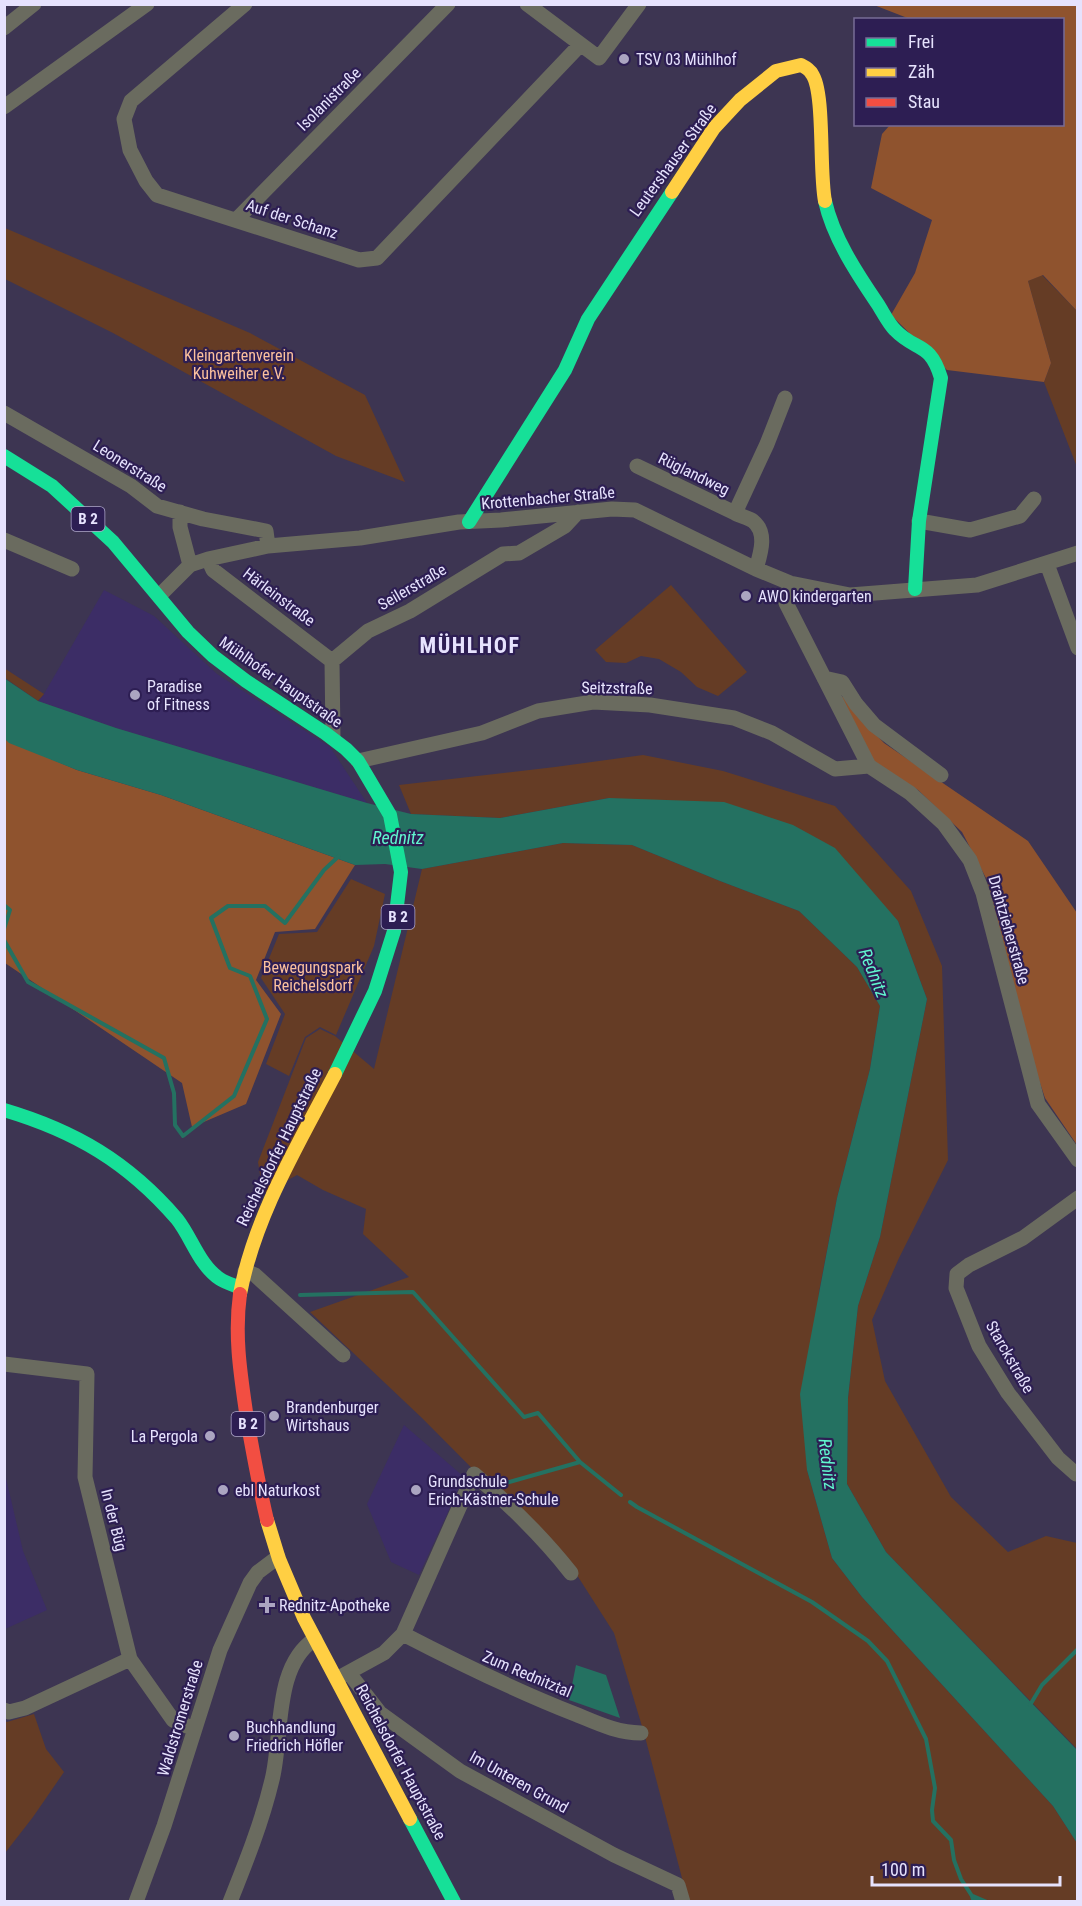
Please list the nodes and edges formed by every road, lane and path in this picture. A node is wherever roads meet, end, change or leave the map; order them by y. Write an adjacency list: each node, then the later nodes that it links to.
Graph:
1 (34, 4): 8 (street)
2 (147, 4): 10 (street)
3 (245, 4): 11 (street, Auf der Schanz)
4 (448, 4): 11 (street, Isolanistraße)
5 (527, 4): 7 (street)
6 (639, 4): 9 (street)
7 (546, 10): 9 (street)
8 (4, 28)
9 (580, 45): 11 (street, Auf der Schanz)
10 (4, 107)
11 (236, 220)
12 (785, 398): 19 (street)
13 (4, 413): 17 (street, Leonerstraße)
14 (4, 456): 32 (main road, Mühlhofer Hauptstraße / B 2)
15 (637, 466): 19 (street, Rüglandweg)
16 (1034, 499): 20 (street)
17 (180, 512): 23 (street, Leonerstraße); 27 (street)
18 (578, 512): 21 (street, Krottenbacher Straße); 29 (street, Krottenbacher Straße); 34 (street, Seilerstraße)
19 (735, 513): 29 (street, Rüglandweg)
20 (919, 521): 21 (main road, Leutershauser Straße); 31 (main road, Leutershauser Straße)
21 (469, 522): 23 (street, Krottenbacher Straße)
22 (4, 540): 28 (street)
23 (268, 546): 25 (street, Krottenbacher Straße)
24 (1077, 553): 26 (street, Krottenbacher Straße)
25 (208, 559): 27 (street, Krottenbacher Straße); 34 (street, Härleinstraße)
26 (1047, 564): 31 (street, Krottenbacher Straße); 33 (street)
27 (190, 565): 32 (street, Krottenbacher Straße)
28 (72, 569)
29 (756, 569): 30 (street, Krottenbacher Straße)
30 (790, 583): 31 (street, Krottenbacher Straße); 35 (street, Drahtzieherstraße)
31 (915, 590)
32 (159, 596): 36 (main road, Mühlhofer Hauptstraße / B 2)
33 (1077, 648)
34 (332, 661): 36 (street)
35 (824, 678): 38 (street, Drahtzieherstraße); 39 (street)
36 (333, 738): 37 (main road, Mühlhofer Hauptstraße / B 2)
37 (358, 761): 38 (street, Seitzstraße); 43 (main road, Reichelsdorfer Hauptstraße / B 2)
38 (869, 766): 41 (street, Drahtzieherstraße)
39 (941, 775)
40 (4, 1110): 44 (main road)
41 (1077, 1160)
42 (1077, 1198): 47 (street, Starckstraße)
43 (245, 1271): 44 (main road, Reichelsdorfer Hauptstraße / B 2); 45 (street)
44 (241, 1288): 48 (main road, Reichelsdorfer Hauptstraße / B 2)
45 (343, 1355)
46 (4, 1364): 52 (street, In der Büg)
47 (1076, 1474)
48 (278, 1557): 51 (main road, Reichelsdorfer Hauptstraße / B 2); 55 (street, Waldstromerstraße)
49 (571, 1573): 50 (street)
50 (403, 1634): 53 (street); 56 (street, Zum Rednitztal)
51 (315, 1640): 53 (main road, Reichelsdorfer Hauptstraße / B 2); 58 (street)
52 (130, 1659): 54 (street); 55 (street, In der Büg)
53 (343, 1676): 59 (main road, Reichelsdorfer Hauptstraße / B 2); 60 (street, Im Unteren Grund)
54 (4, 1710)
55 (194, 1729): 57 (street, Waldstromerstraße)
56 (640, 1733)
57 (136, 1902)
58 (230, 1902)
59 (454, 1902)
60 (683, 1902)

